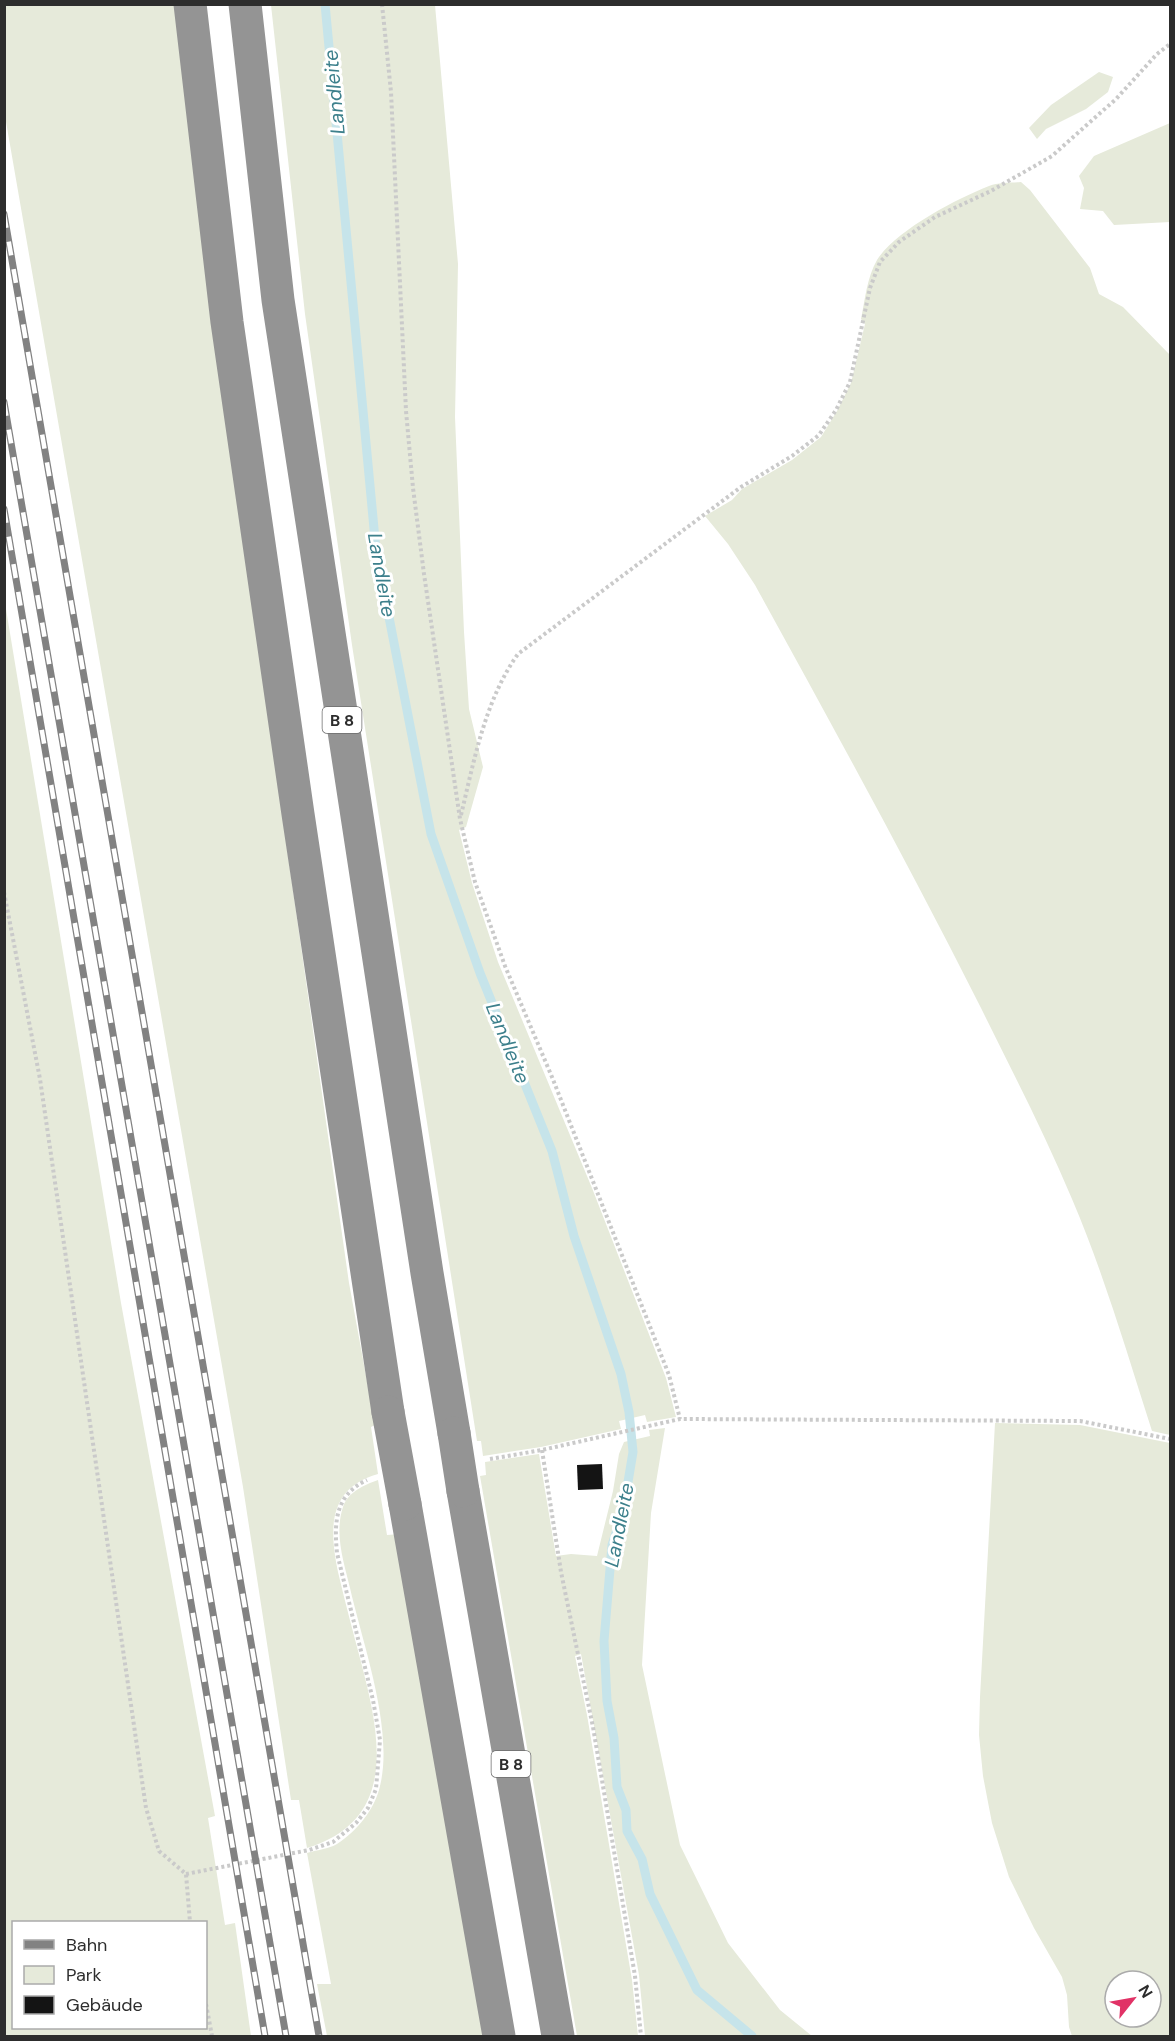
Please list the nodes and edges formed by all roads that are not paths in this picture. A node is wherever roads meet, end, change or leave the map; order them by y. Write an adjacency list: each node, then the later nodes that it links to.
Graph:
1 (190, 4): 3 (highway, bridge)
2 (245, 4): 4 (highway, B 8, bridge)
3 (499, 2037)
4 (558, 2037)

